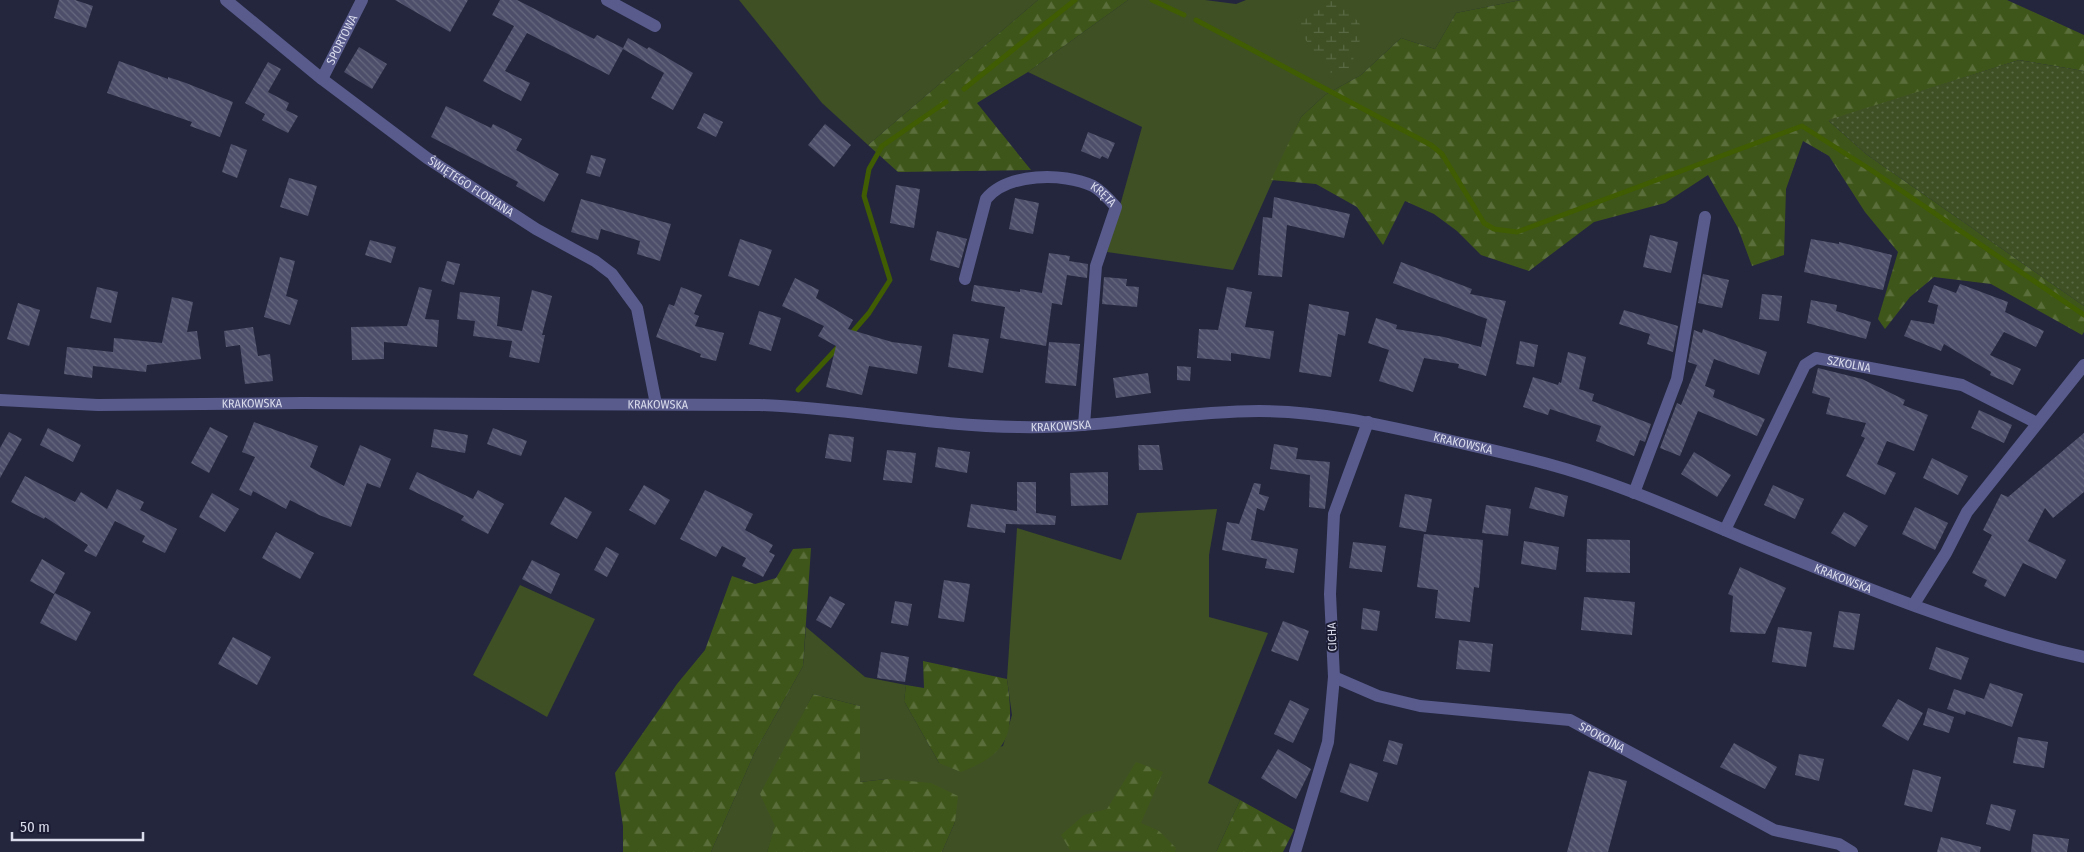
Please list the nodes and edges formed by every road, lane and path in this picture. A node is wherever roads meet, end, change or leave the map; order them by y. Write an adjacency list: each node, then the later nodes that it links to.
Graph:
1 (226, 0): 5 (street, ŚWIĘTEGO FLORIANA)
2 (362, 0): 5 (street, SPORTOWA)
3 (606, 0): 4 (street)
4 (655, 26)
5 (322, 79): 10 (street, ŚWIĘTEGO FLORIANA)
6 (1705, 217): 14 (street)
7 (965, 279): 13 (street, KRĘTA)
8 (2084, 365): 12 (street)
9 (0, 400): 10 (street, KRAKOWSKA)
10 (656, 404): 13 (street, KRAKOWSKA)
11 (1368, 422): 13 (street, KRAKOWSKA); 14 (street, KRAKOWSKA); 18 (street, CICHA)
12 (2037, 423): 15 (street, SZKOLNA); 16 (street)
13 (1084, 425)
14 (1634, 492): 15 (street, KRAKOWSKA)
15 (1725, 530): 16 (street, KRAKOWSKA)
16 (1914, 604): 17 (street, KRAKOWSKA)
17 (2084, 656)
18 (1334, 677): 19 (street, CICHA); 20 (street, SPOKOJNA)
19 (1295, 852)
20 (1852, 852)

